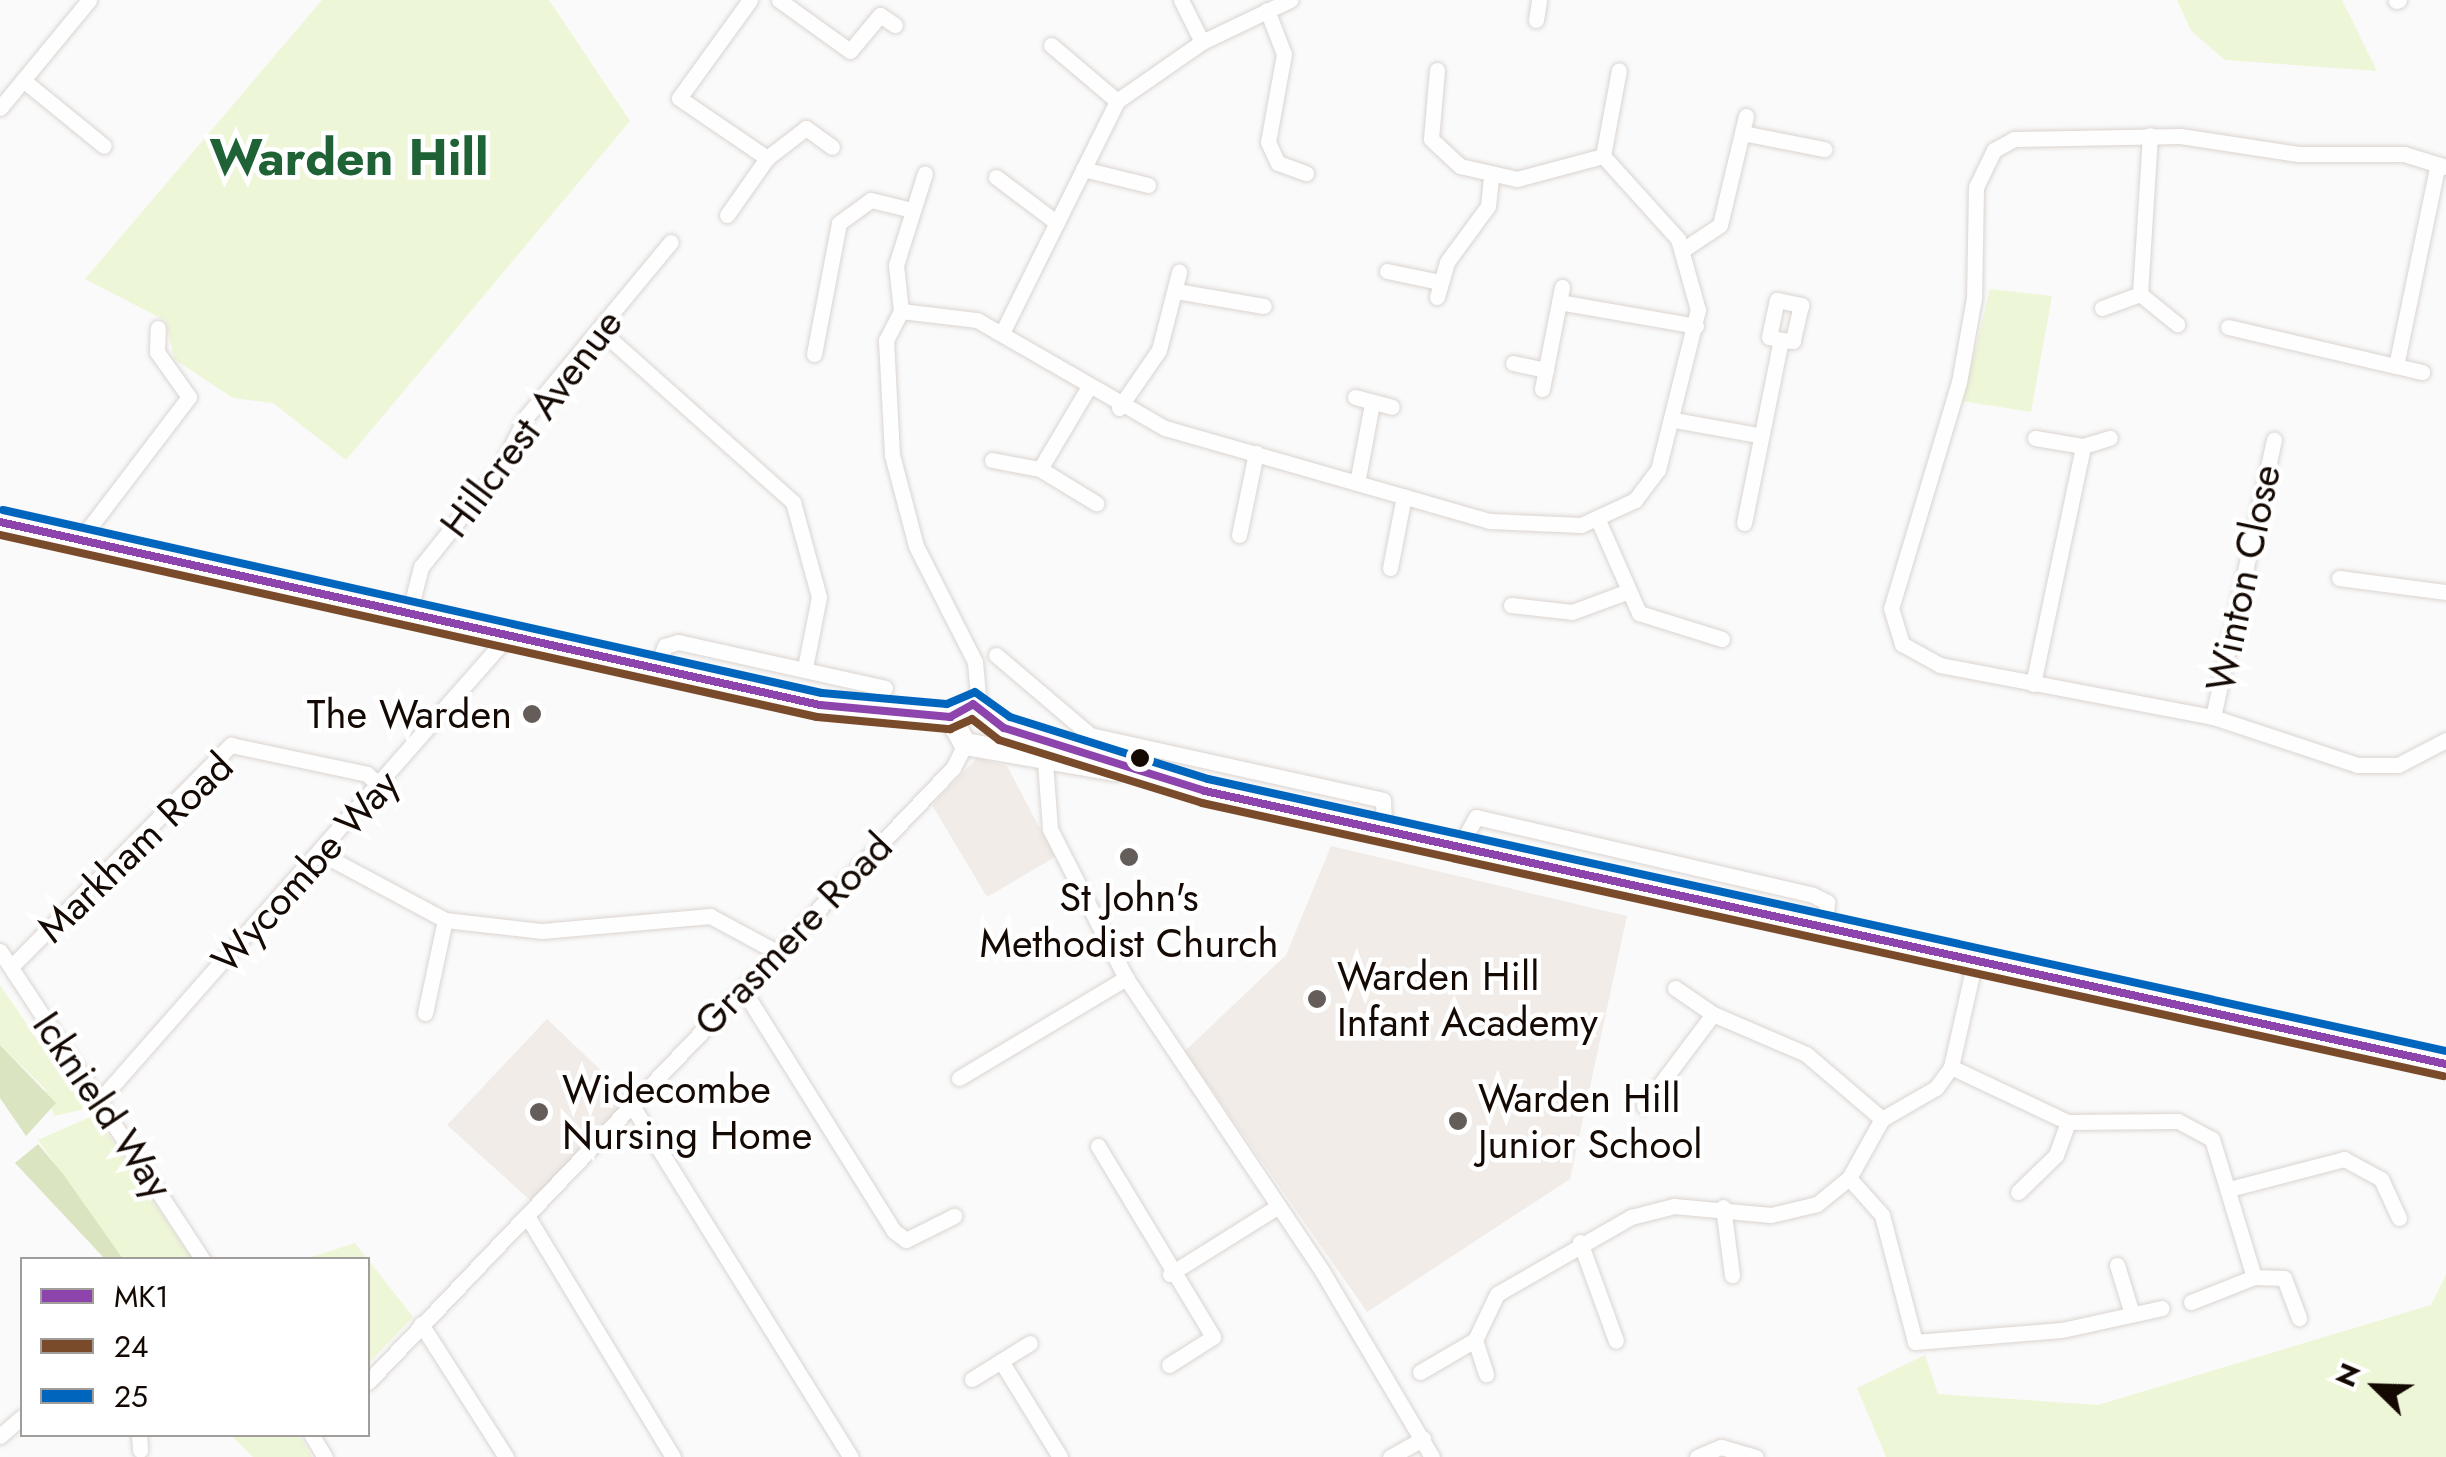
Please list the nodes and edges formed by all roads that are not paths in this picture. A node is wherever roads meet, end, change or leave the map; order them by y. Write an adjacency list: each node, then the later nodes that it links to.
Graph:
1 (88, 0): 14 (street)
2 (750, 0): 26 (street)
3 (778, 0): 9 (street)
4 (1181, 0): 10 (street)
5 (1290, 0): 7 (street)
6 (1539, 0): 8 (street)
7 (1267, 10): 10 (street); 30 (street)
8 (1536, 20)
9 (895, 25)
10 (1202, 42): 17 (street)
11 (1051, 45): 17 (street)
12 (1438, 70): 31 (street)
13 (1618, 70): 15 (street)
14 (22, 80): 18 (street); 22 (street)
15 (1614, 91): 16 (street); 25 (street)
16 (1634, 94)
17 (1117, 101): 28 (street)
18 (0, 108)
19 (1746, 116): 20 (street)
20 (1743, 133): 24 (street); 38 (street)
21 (2150, 135): 27 (street); 42 (street); 95 (street)
22 (104, 146)
23 (832, 147): 26 (street)
24 (1824, 149)
25 (1603, 156): 31 (street); 38 (street)
26 (766, 158): 35 (street)
27 (2442, 166): 57 (street)
28 (1082, 170): 33 (street); 36 (street)
29 (925, 173): 34 (street)
30 (1306, 174)
31 (1491, 176): 39 (street)
32 (996, 177): 36 (street)
33 (1148, 185)
34 (912, 210): 45 (street); 52 (street)
35 (727, 216)
36 (1057, 223): 53 (street)
37 (671, 242): 51 (street, Hillcrest Avenue)
38 (1684, 249): 47 (street)
39 (1387, 271)
40 (1179, 272): 41 (street)
41 (1176, 292): 43 (street); 64 (street)
42 (2140, 294): 44 (street); 46 (street)
43 (1264, 306)
44 (2102, 308)
45 (902, 310): 53 (street); 98 (street)
46 (2177, 324)
47 (1696, 326): 58 (street); 66 (street)
48 (800, 327): 52 (street)
49 (2228, 327): 57 (street)
50 (158, 328): 82 (street)
51 (600, 330): 88 (street, Hillcrest Avenue); 92 (street)
52 (818, 330): 55 (street)
53 (1002, 334): 61 (street)
54 (1781, 340): 67 (street)
55 (814, 354)
56 (1513, 363): 58 (street)
57 (2396, 366): 59 (street)
58 (1546, 370): 60 (street)
59 (2422, 372)
60 (1542, 388)
61 (1087, 390): 64 (street); 74 (street)
62 (1354, 398): 65 (street)
63 (1392, 407): 65 (street)
64 (1119, 408): 72 (street)
65 (1372, 409): 75 (street)
66 (1674, 420): 67 (street); 78 (street)
67 (1756, 435): 80 (street)
68 (2036, 438): 71 (street)
69 (2110, 438): 71 (street)
70 (2274, 440): 99 (street, Winton Close)
71 (2083, 446): 95 (street)
72 (1256, 453): 75 (street); 81 (street)
73 (992, 460): 74 (street)
74 (1040, 469): 77 (street)
75 (1356, 482): 76 (street)
76 (1404, 496): 78 (street); 83 (street)
77 (1096, 502)
78 (1598, 520): 85 (street)
79 (0, 522): 82 (highway)
80 (1744, 523)
81 (1239, 535)
82 (80, 540): 88 (highway)
83 (1390, 568)
84 (2339, 578): 86 (street)
85 (1626, 592): 87 (street); 90 (street)
86 (2446, 592)
87 (1511, 605)
88 (409, 614): 89 (highway)
89 (508, 636): 93 (highway); 105 (street, Wycombe Way)
90 (1722, 639)
91 (996, 655): 94 (street)
92 (805, 668): 93 (street); 96 (street)
93 (656, 669): 100 (highway)
94 (1026, 682): 97 (street); 106 (street)
95 (2033, 684): 99 (street)
96 (885, 688)
97 (1014, 696)
98 (983, 710): 100 (highway); 102 (highway); 104 (highway)
99 (2213, 717): 101 (street)
100 (950, 718): 102 (highway)
101 (2446, 740)
102 (971, 744): 103 (highway); 114 (street, Grasmere Road)
103 (1045, 762): 104 (highway); 117 (street)
104 (1125, 770): 106 (highway)
105 (380, 786): 109 (street, Wycombe Way); 116 (street, Markham Road)
106 (1384, 830): 108 (highway)
107 (1578, 841): 108 (street); 110 (street); 112 (street)
108 (1460, 846): 110 (highway)
109 (322, 854): 111 (street); 125 (street, Wycombe Way)
110 (1570, 871): 112 (highway)
111 (445, 920): 114 (street); 120 (street)
112 (1826, 930): 115 (highway)
113 (0, 951): 116 (street, Icknield Way)
114 (775, 952): 118 (street, Grasmere Road)
115 (1974, 965): 122 (highway); 123 (street)
116 (11, 967): 125 (street, Icknield Way)
117 (1126, 978): 124 (street); 135 (street)
118 (742, 988): 126 (street, Grasmere Road); 137 (street)
119 (1676, 988): 121 (street)
120 (425, 1013)
121 (1713, 1014): 127 (street); 128 (street)
122 (2446, 1064)
123 (1951, 1067): 128 (street); 129 (street)
124 (959, 1078)
125 (98, 1102): 140 (street, Icknield Way)
126 (630, 1104): 136 (street, Grasmere Road); 164 (street)
127 (1644, 1106)
128 (1882, 1118): 131 (street)
129 (2068, 1122): 132 (street); 133 (street)
130 (1098, 1146): 142 (street)
131 (1849, 1178): 134 (street); 147 (street)
132 (2233, 1188): 138 (street); 144 (street)
133 (2018, 1192)
134 (1723, 1206): 139 (street); 143 (street)
135 (1277, 1207): 142 (street); 161 (street)
136 (527, 1216): 149 (street, Grasmere Road); 163 (street)
137 (954, 1216)
138 (2399, 1218)
139 (1580, 1242): 150 (street); 151 (street)
140 (201, 1257)
141 (2118, 1265): 147 (street)
142 (1170, 1274): 154 (street)
143 (1732, 1275)
144 (2254, 1277): 145 (street); 148 (street)
145 (2191, 1302)
146 (2162, 1308): 147 (street)
147 (2132, 1314)
148 (2299, 1318)
149 (421, 1324): 157 (street, Grasmere Road); 162 (street)
150 (1475, 1340): 155 (street); 156 (street)
151 (1616, 1341)
152 (1030, 1343): 153 (street)
153 (1001, 1361): 158 (street); 165 (street)
154 (1169, 1366)
155 (1420, 1372)
156 (1486, 1374)
157 (370, 1380)
158 (972, 1380)
159 (20, 1419): 160 (street)
160 (0, 1436)
161 (1423, 1439): 166 (street); 167 (street)
162 (506, 1457)
163 (673, 1457)
164 (851, 1457)
165 (1060, 1457)
166 (1390, 1457)
167 (1432, 1457)
168 (1697, 1457): 169 (street)
169 (1756, 1457)

